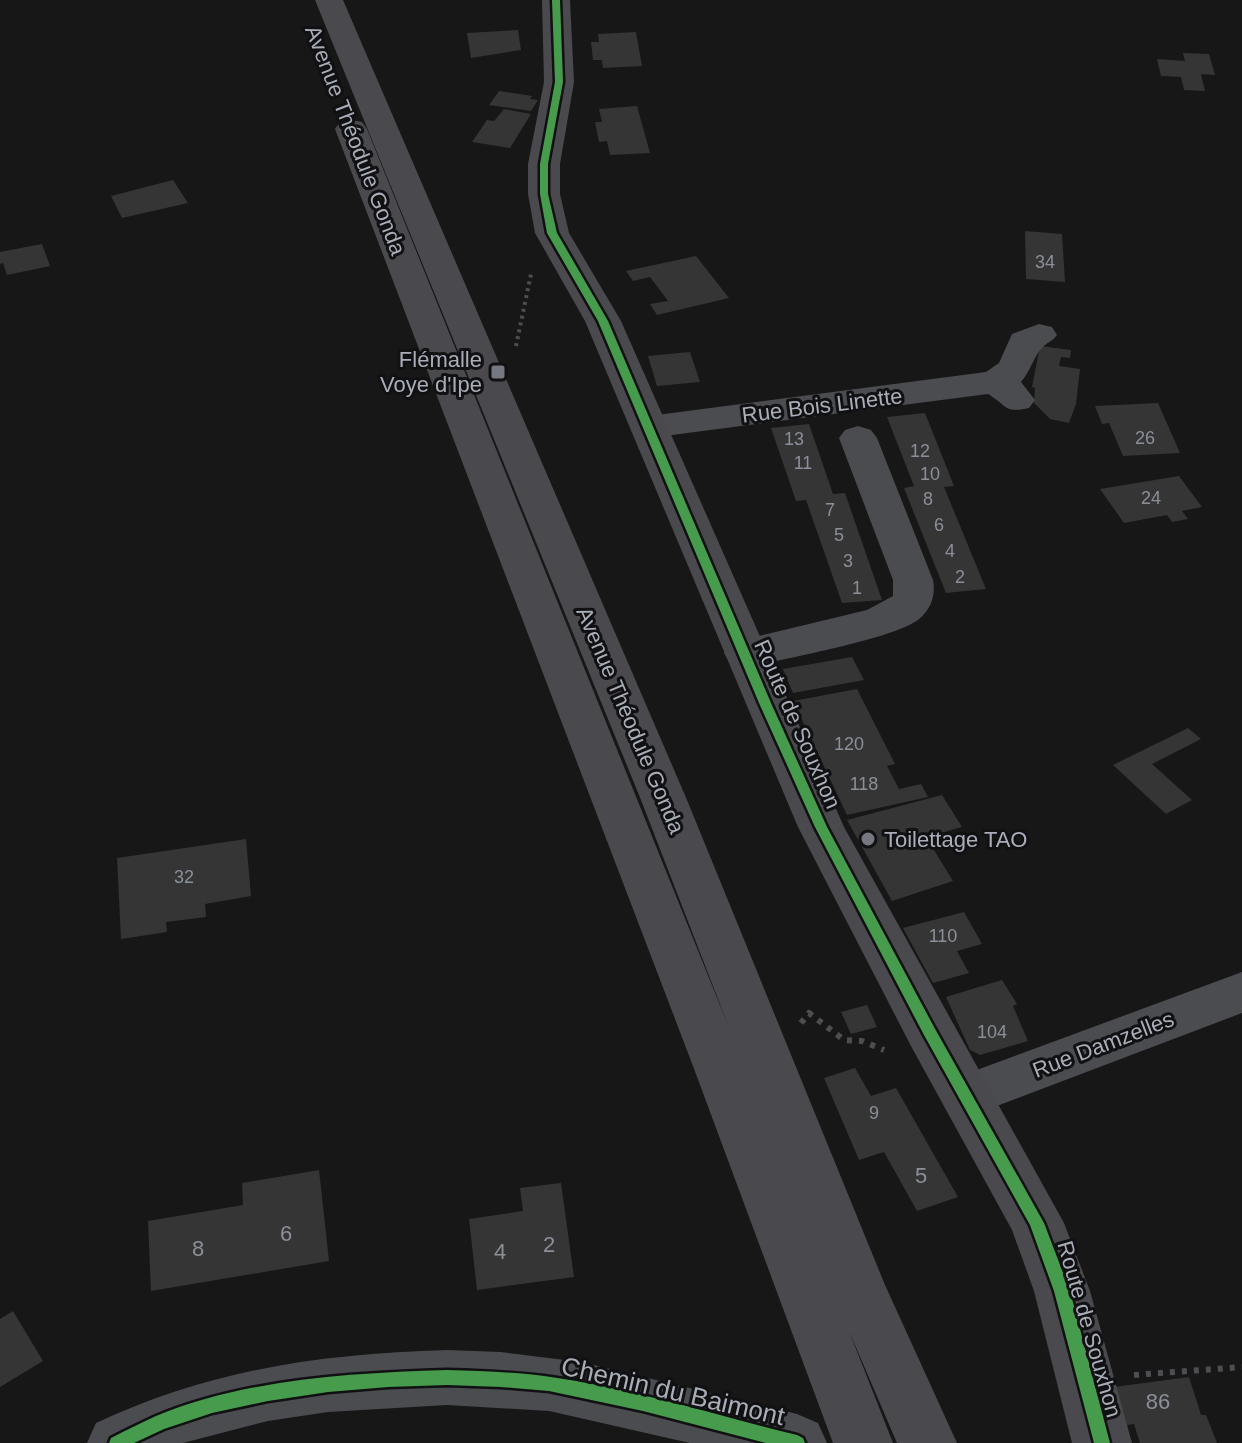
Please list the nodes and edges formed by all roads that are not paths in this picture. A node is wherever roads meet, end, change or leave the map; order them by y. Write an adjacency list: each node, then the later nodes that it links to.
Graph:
1 (302, 0): 12 (main road, Avenue Théodule Gonda)
2 (329, 0): 13 (main road, Avenue Théodule Gonda)
3 (556, 0): 5 (main road, Route de Souxhon)
4 (1039, 335): 5 (street, Rue Bois Linette)
5 (649, 427): 7 (main road, Route de Souxhon)
6 (858, 438): 7 (street, Rue Bois Linette)
7 (745, 653): 9 (main road, Route de Souxhon)
8 (1242, 992): 9 (street, Rue Damzelles)
9 (959, 1086): 14 (main road, Route de Souxhon)
10 (117, 1443): 11 (street, Chemin du Baimont)
11 (797, 1443)
12 (863, 1443)
13 (925, 1443)
14 (1102, 1443)

